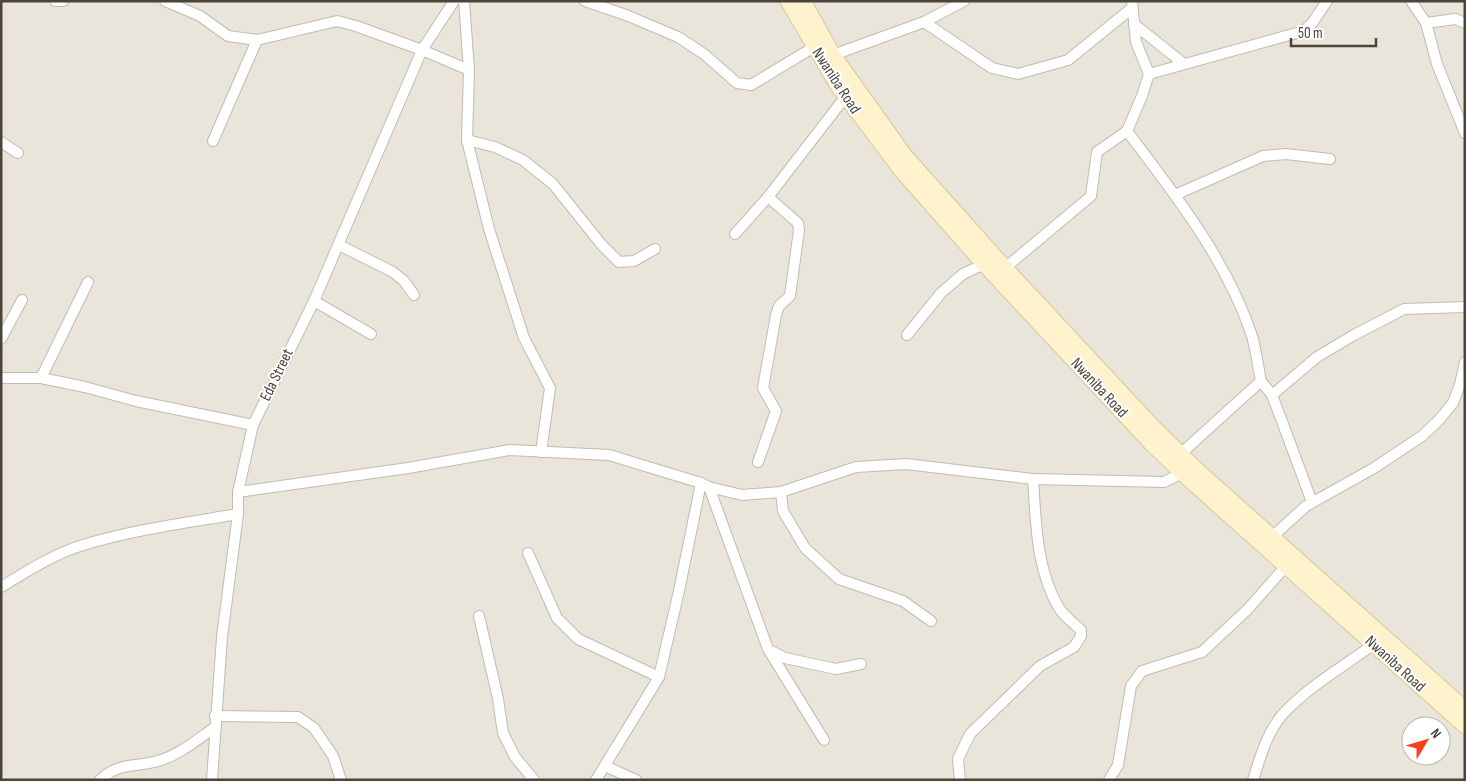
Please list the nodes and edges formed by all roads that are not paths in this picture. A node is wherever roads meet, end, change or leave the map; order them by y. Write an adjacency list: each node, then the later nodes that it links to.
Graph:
1 (55, 1): 2 (street)
2 (63, 1)
3 (165, 1): 17 (street)
4 (454, 1): 19 (street, Eda Street)
5 (464, 1): 22 (street)
6 (585, 1): 18 (street)
7 (788, 1): 18 (main road, Nwaniba Road)
8 (803, 1): 20 (main road)
9 (964, 1): 13 (street)
10 (1327, 1): 21 (street)
11 (1411, 1): 14 (street)
12 (1132, 5): 13 (street); 16 (street)
13 (924, 22): 20 (street)
14 (1426, 23): 15 (street); 26 (street)
15 (1465, 23)
16 (1134, 24): 21 (street); 23 (street)
17 (257, 40): 19 (street); 28 (street)
18 (814, 46): 24 (main road, Nwaniba Road)
19 (422, 50): 22 (street); 35 (street, Eda Street)
20 (833, 55): 38 (main road)
21 (1184, 64): 23 (street)
22 (469, 70): 27 (street)
23 (1149, 74): 25 (street)
24 (846, 96): 33 (street); 37 (main road, Nwaniba Road)
25 (1127, 131): 32 (street); 38 (street)
26 (1465, 133)
27 (467, 140): 36 (street); 53 (street)
28 (213, 141)
29 (1, 142): 30 (street)
30 (18, 154)
31 (1330, 159): 32 (street)
32 (1175, 195): 50 (street)
33 (768, 197): 34 (street); 54 (street)
34 (735, 234)
35 (339, 245): 40 (street); 42 (street, Eda Street)
36 (655, 249)
37 (984, 264): 45 (street); 55 (main road, Nwaniba Road)
38 (1005, 268): 55 (main road)
39 (88, 282): 49 (street)
40 (414, 295)
41 (22, 300): 46 (street)
42 (314, 301): 44 (street); 52 (street, Eda Street)
43 (1465, 308): 51 (street)
44 (371, 334)
45 (907, 335)
46 (1, 339)
47 (1465, 362): 60 (street)
48 (1, 378): 49 (street)
49 (41, 378): 52 (street)
50 (1261, 381): 51 (street); 55 (street)
51 (1272, 395): 60 (street)
52 (253, 425): 58 (street, Eda Street)
53 (541, 452): 57 (street); 58 (street)
54 (758, 462)
55 (1178, 463): 56 (street); 62 (main road); 64 (main road, Nwaniba Road)
56 (1033, 479): 59 (street); 84 (street)
57 (705, 485): 59 (street); 69 (street); 71 (street)
58 (238, 492): 61 (street, Eda Street)
59 (781, 492): 67 (street)
60 (1312, 502): 62 (street)
61 (238, 514): 65 (street); 73 (street, Eda Street)
62 (1272, 537): 72 (main road)
63 (528, 553): 71 (street)
64 (1286, 566): 68 (main road, Nwaniba Road); 85 (street)
65 (1, 587)
66 (479, 616): 81 (street)
67 (930, 621)
68 (1374, 644): 74 (main road, Nwaniba Road); 86 (street)
69 (768, 649): 70 (street); 76 (street)
70 (861, 664)
71 (659, 677): 77 (street)
72 (1465, 710)
73 (215, 716): 75 (street, Eda Street); 80 (street)
74 (1465, 726)
75 (214, 728): 78 (street); 79 (street, Eda Street)
76 (824, 740)
77 (606, 766): 82 (street); 83 (street)
78 (100, 780)
79 (212, 780)
80 (341, 780)
81 (534, 780)
82 (596, 780)
83 (636, 780)
84 (960, 780)
85 (1109, 780)
86 (1253, 780)

